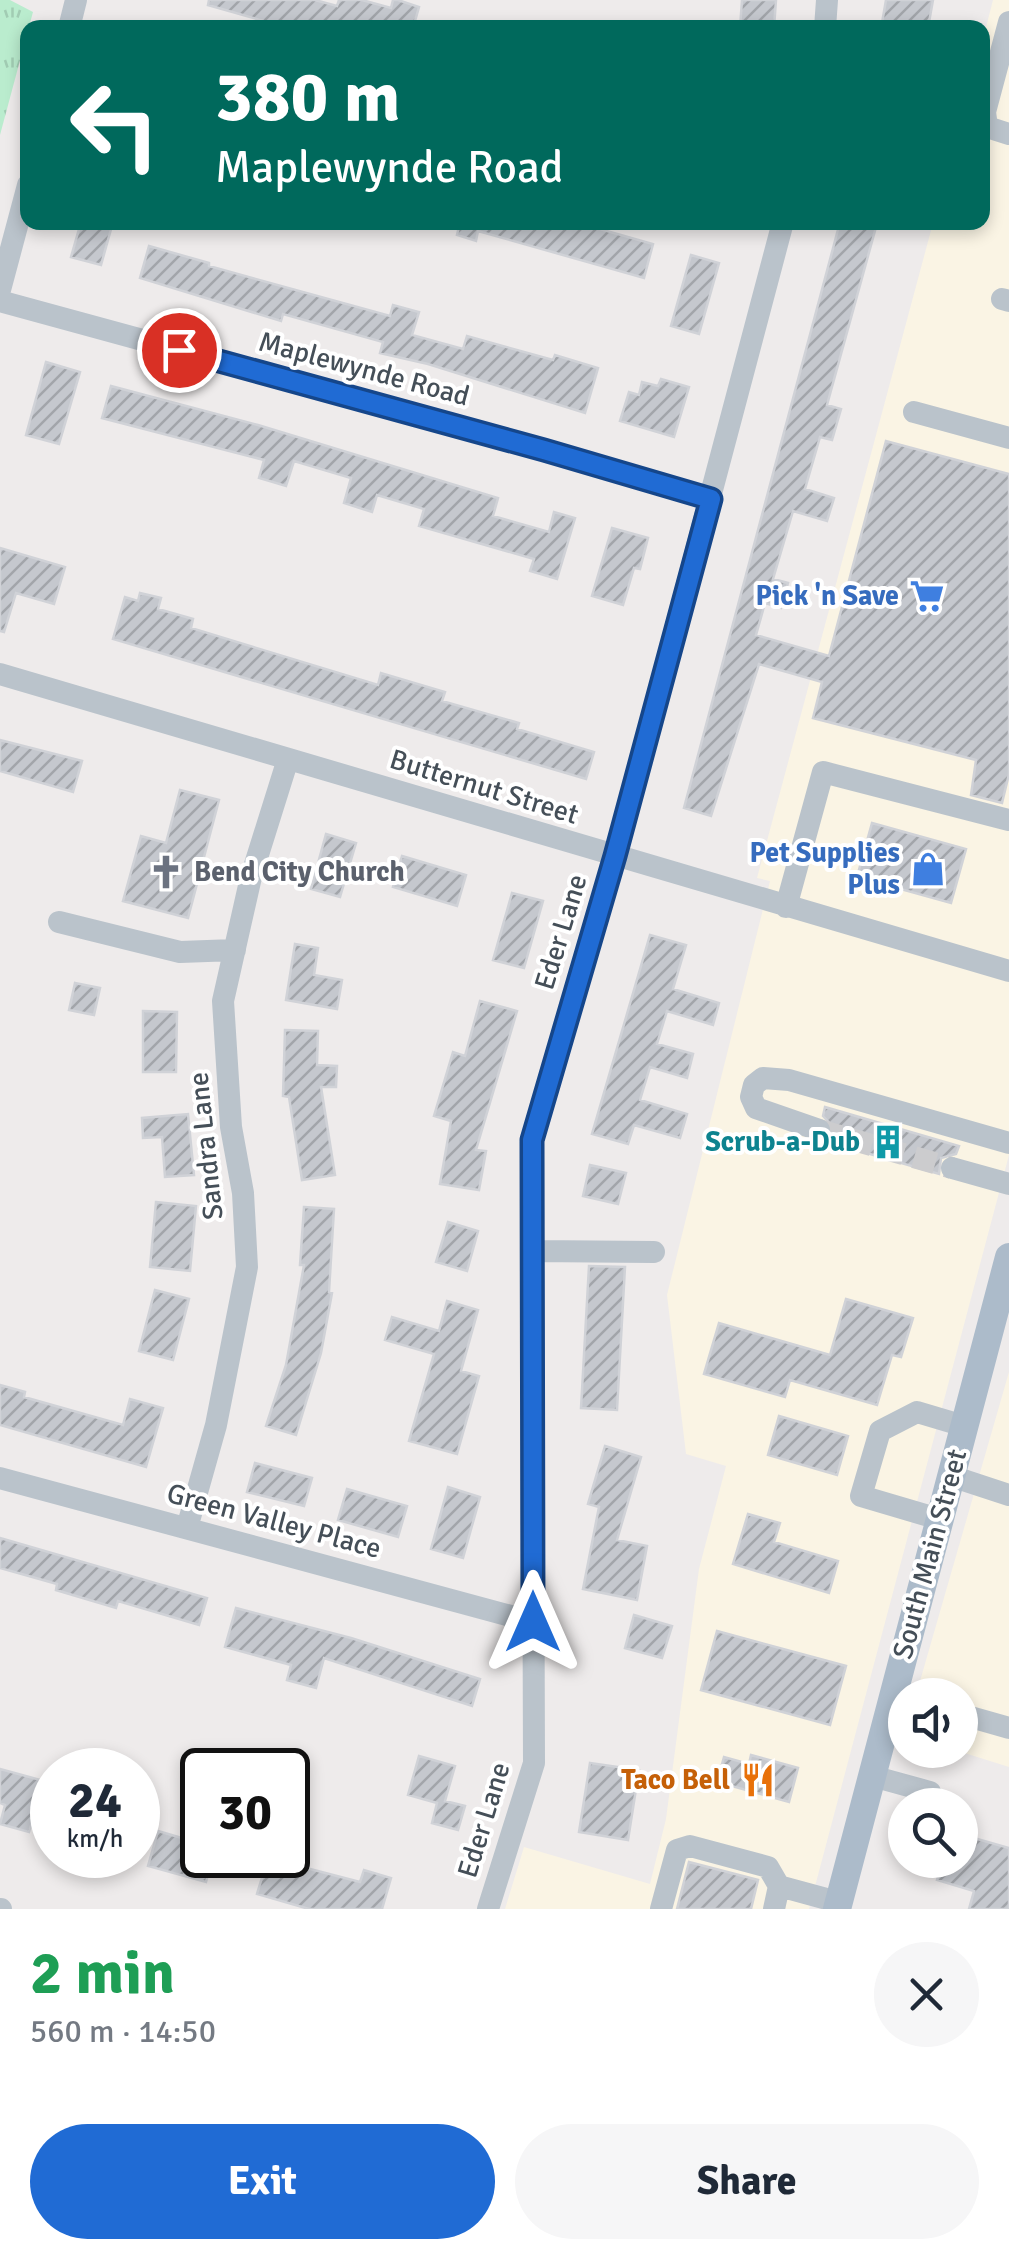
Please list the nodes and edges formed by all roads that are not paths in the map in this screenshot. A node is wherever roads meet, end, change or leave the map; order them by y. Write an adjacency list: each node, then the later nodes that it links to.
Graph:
1 (1009, 22): 2 (street)
2 (990, 93)
3 (20, 215): 5 (street)
4 (777, 230): 9 (street, Eder Lane)
5 (0, 290)
6 (0, 301): 9 (street, Maplewynde Road)
7 (914, 412): 8 (street)
8 (1009, 438)
9 (711, 499): 13 (street, Eder Lane)
10 (0, 674): 11 (street, Butternut Street)
11 (288, 760): 13 (street, Butternut Street); 16 (street, Sandra Lane)
12 (1009, 820): 14 (street)
13 (615, 856): 14 (street, Butternut Street); 22 (street, Eder Lane)
14 (786, 908): 17 (street, Butternut Street)
15 (59, 922): 16 (street)
16 (235, 950): 30 (street, Sandra Lane)
17 (1009, 971)
18 (819, 1130): 19 (street)
19 (1009, 1143)
20 (952, 1168): 21 (street)
21 (1009, 1184)
22 (532, 1251): 23 (street); 31 (street, Eder Lane)
23 (654, 1252)
24 (1009, 1257): 25 (main road, South Main Street)
25 (964, 1426): 26 (main road, South Main Street); 29 (street)
26 (951, 1476): 28 (street); 29 (main road, South Main Street)
27 (0, 1478): 30 (street, Green Valley Place)
28 (1009, 1495)
29 (939, 1519): 32 (main road, South Main Street)
30 (187, 1528): 31 (street, Green Valley Place)
31 (533, 1622): 40 (street, Eder Lane)
32 (903, 1678)
33 (978, 1719): 34 (street)
34 (1009, 1728)
35 (888, 1729): 36 (main road, South Main Street)
36 (872, 1776): 37 (street); 39 (main road, South Main Street)
37 (916, 1788)
38 (776, 1898): 39 (street); 41 (street)
39 (837, 1906)
40 (488, 1909)
41 (661, 1909)

